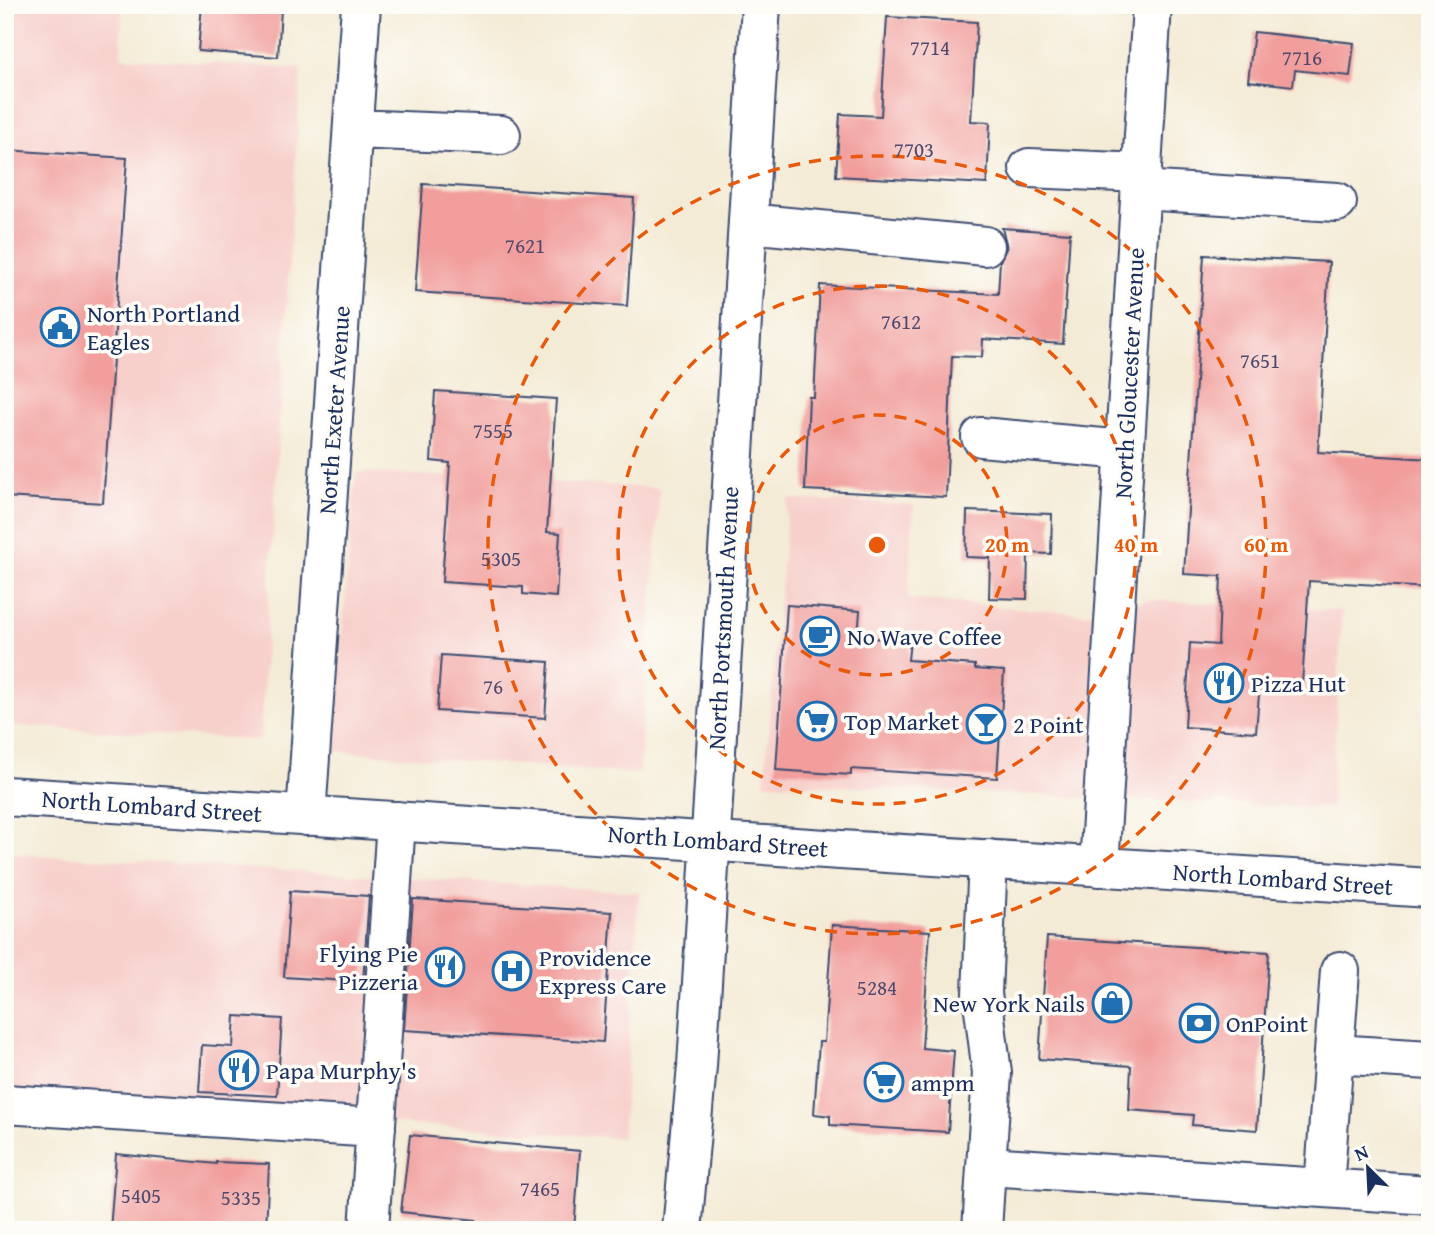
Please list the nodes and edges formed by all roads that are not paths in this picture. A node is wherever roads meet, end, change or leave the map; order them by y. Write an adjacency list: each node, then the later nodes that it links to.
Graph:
1 (361, 5): 4 (street, North Exeter Avenue)
2 (761, 5): 9 (street, North Portsmouth Avenue)
3 (1152, 5): 7 (street, North Gloucester Avenue)
4 (353, 129): 5 (street); 14 (street, North Exeter Avenue)
5 (501, 135)
6 (1028, 168): 7 (street)
7 (1141, 182): 8 (street); 12 (street, North Gloucester Avenue)
8 (1337, 202)
9 (748, 223): 10 (street); 16 (street, North Portsmouth Avenue)
10 (985, 246)
11 (981, 437): 12 (street)
12 (1125, 450): 18 (street, North Gloucester Avenue)
13 (5, 796): 14 (street, North Lombard Street)
14 (306, 816): 15 (street, North Lombard Street)
15 (396, 821): 16 (street, North Lombard Street); 24 (street)
16 (710, 841): 17 (street, North Lombard Street); 29 (street, North Portsmouth Avenue)
17 (988, 859): 18 (street, North Lombard Street); 25 (street)
18 (1099, 867): 19 (street, North Lombard Street)
19 (1430, 888)
20 (1340, 971): 21 (street)
21 (1334, 1054): 22 (street); 26 (street)
22 (1430, 1060)
23 (5, 1104): 24 (street)
24 (376, 1128): 28 (street)
25 (987, 1166): 26 (street); 30 (street)
26 (1324, 1188): 27 (street)
27 (1430, 1195)
28 (369, 1230)
29 (682, 1230)
30 (982, 1230)

